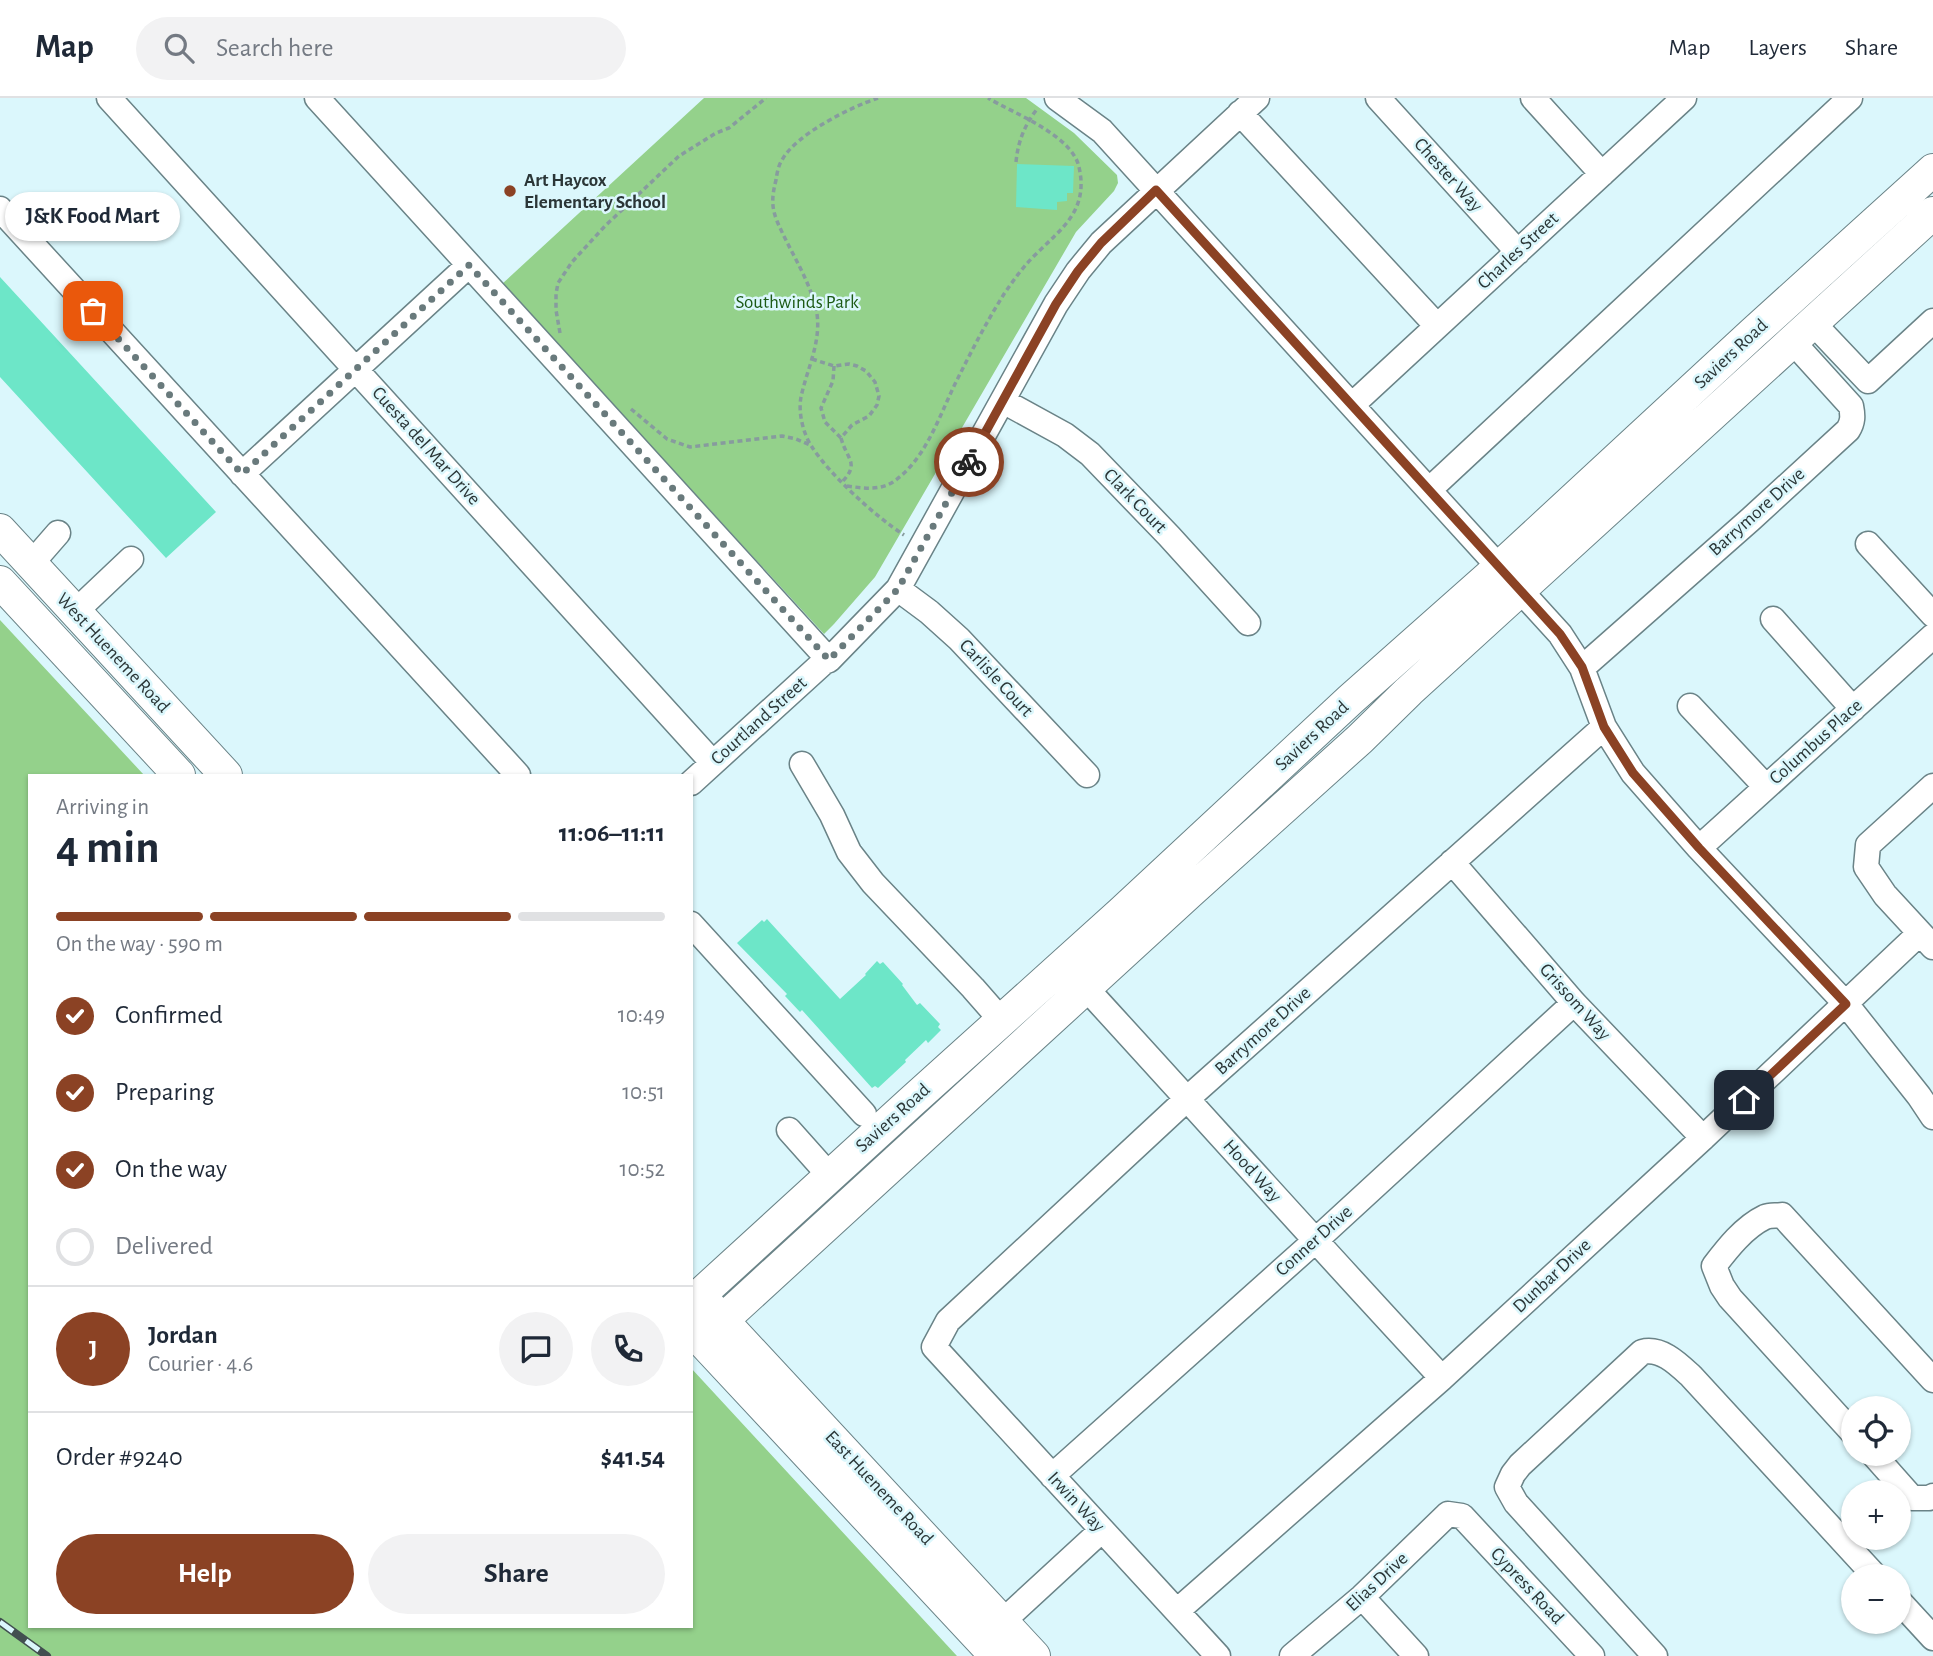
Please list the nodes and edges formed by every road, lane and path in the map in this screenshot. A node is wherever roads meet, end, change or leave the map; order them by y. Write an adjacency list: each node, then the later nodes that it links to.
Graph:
1 (109, 98): 27 (street, Cuesta del Mar Drive)
2 (317, 98): 20 (street)
3 (766, 98): 24 (path)
4 (878, 98): 25 (path)
5 (988, 98): 12 (path)
6 (1378, 98): 19 (street, Chester Way)
7 (1533, 98): 15 (street)
8 (1850, 98): 36 (street)
9 (1682, 99): 15 (street, Charles Street)
10 (1049, 101): 12 (path); 16 (street)
11 (1249, 105): 16 (street, Courtland Street); 22 (street)
12 (1029, 120): 13 (path); 35 (path)
13 (1016, 162)
14 (1933, 170): 44 (main road, Saviers Road)
15 (1602, 174): 19 (street, Charles Street)
16 (1156, 190): 28 (street, Courtland Street); 29 (street)
17 (0, 209): 33 (street)
18 (1929, 225): 23 (main road, Saviers Road)
19 (1518, 252): 22 (street, Charles Street)
20 (469, 265): 27 (street); 52 (street)
21 (1933, 321): 23 (street)
22 (1437, 326): 29 (street, Charles Street)
23 (1803, 333): 44 (main road, Saviers Road); 53 (street, Barrymore Drive)
24 (562, 340)
25 (812, 359): 26 (path); 32 (path)
26 (834, 366): 31 (path); 31 (path)
27 (356, 369): 33 (street); 57 (street, Cuesta del Mar Drive)
28 (1003, 401): 40 (street, Courtland Street); 50 (street, Clark Court)
29 (1352, 405): 36 (street)
30 (631, 409): 32 (path)
31 (841, 438): 34 (path)
32 (810, 445): 34 (path)
33 (242, 474): 61 (street)
34 (842, 482): 35 (path)
35 (847, 486): 40 (path)
36 (1429, 490): 44 (street)
37 (0, 530): 43 (main road, West Hueneme Road)
38 (58, 533): 43 (street)
39 (1868, 544): 48 (street)
40 (921, 547): 46 (street, Courtland Street)
41 (0, 558): 43 (main road)
42 (131, 559): 47 (street)
43 (32, 565): 47 (main road, West Hueneme Road)
44 (1510, 578): 53 (street); 70 (main road, Saviers Road); 71 (main road, Saviers Road)
45 (0, 582): 59 (main road, West Hueneme Road)
46 (898, 589): 52 (street, Courtland Street); 62 (street, Carlisle Court)
47 (75, 611): 60 (main road, West Hueneme Road)
48 (1933, 615)
49 (1773, 619): 55 (street)
50 (1248, 623)
51 (1933, 636): 55 (street, Columbus Place)
52 (829, 660): 57 (street, Courtland Street)
53 (1582, 667): 56 (street)
54 (1690, 706): 65 (street)
55 (1853, 709): 65 (street, Columbus Place)
56 (1604, 727): 66 (street); 67 (street, Barrymore Drive)
57 (713, 763): 63 (street, Courtland Street)
58 (802, 764): 74 (street)
59 (178, 774)
60 (225, 774)
61 (517, 774)
62 (1087, 775)
63 (693, 781)
64 (1933, 786): 69 (street)
65 (1766, 787): 66 (street, Columbus Place)
66 (1699, 848): 73 (street)
67 (1452, 862): 72 (street, Grissom Way); 75 (street, Barrymore Drive)
68 (693, 926): 76 (street)
69 (1926, 940): 73 (street, Dunbar Drive)
70 (1064, 964): 71 (street, Hood Way); 74 (main road, Saviers Road)
71 (1086, 988): 75 (street, Hood Way); 83 (main road, Saviers Road)
72 (1574, 1003): 79 (street, Grissom Way); 81 (street, Conner Drive)
73 (1846, 1004): 77 (street); 79 (street, Dunbar Drive)
74 (1001, 1020): 80 (main road, Saviers Road)
75 (1188, 1098): 81 (street, Hood Way); 84 (street, Barrymore Drive)
76 (864, 1114)
77 (1933, 1117)
78 (789, 1130): 80 (street)
79 (1703, 1138): 85 (street, Dunbar Drive)
80 (830, 1175): 82 (main road, Saviers Road)
81 (1315, 1241): 85 (street, Hood Way); 89 (street, Conner Drive)
82 (694, 1296): 83 (main road)
83 (705, 1330): 98 (main road, East Hueneme Road)
84 (934, 1346): 89 (street, Irwin Way)
85 (1442, 1378): 95 (street, Dunbar Drive)
86 (1933, 1380): 87 (street)
87 (1841, 1420)
88 (1884, 1466): 90 (street)
89 (1052, 1476): 92 (street, Irwin Way)
90 (1933, 1496)
91 (1462, 1516): 94 (street, Elias Drive); 103 (street, Cypress Road)
92 (1101, 1530): 95 (street, Irwin Way); 98 (street)
93 (1864, 1564): 104 (street)
94 (1362, 1597): 101 (street, Elias Drive); 102 (street)
95 (1177, 1611): 100 (street, Irwin Way)
96 (1911, 1614): 97 (street)
97 (1933, 1638)
98 (993, 1639): 99 (main road, East Hueneme Road)
99 (1034, 1656)
100 (1218, 1656)
101 (1292, 1656)
102 (1416, 1656)
103 (1592, 1656)
104 (1654, 1656)

